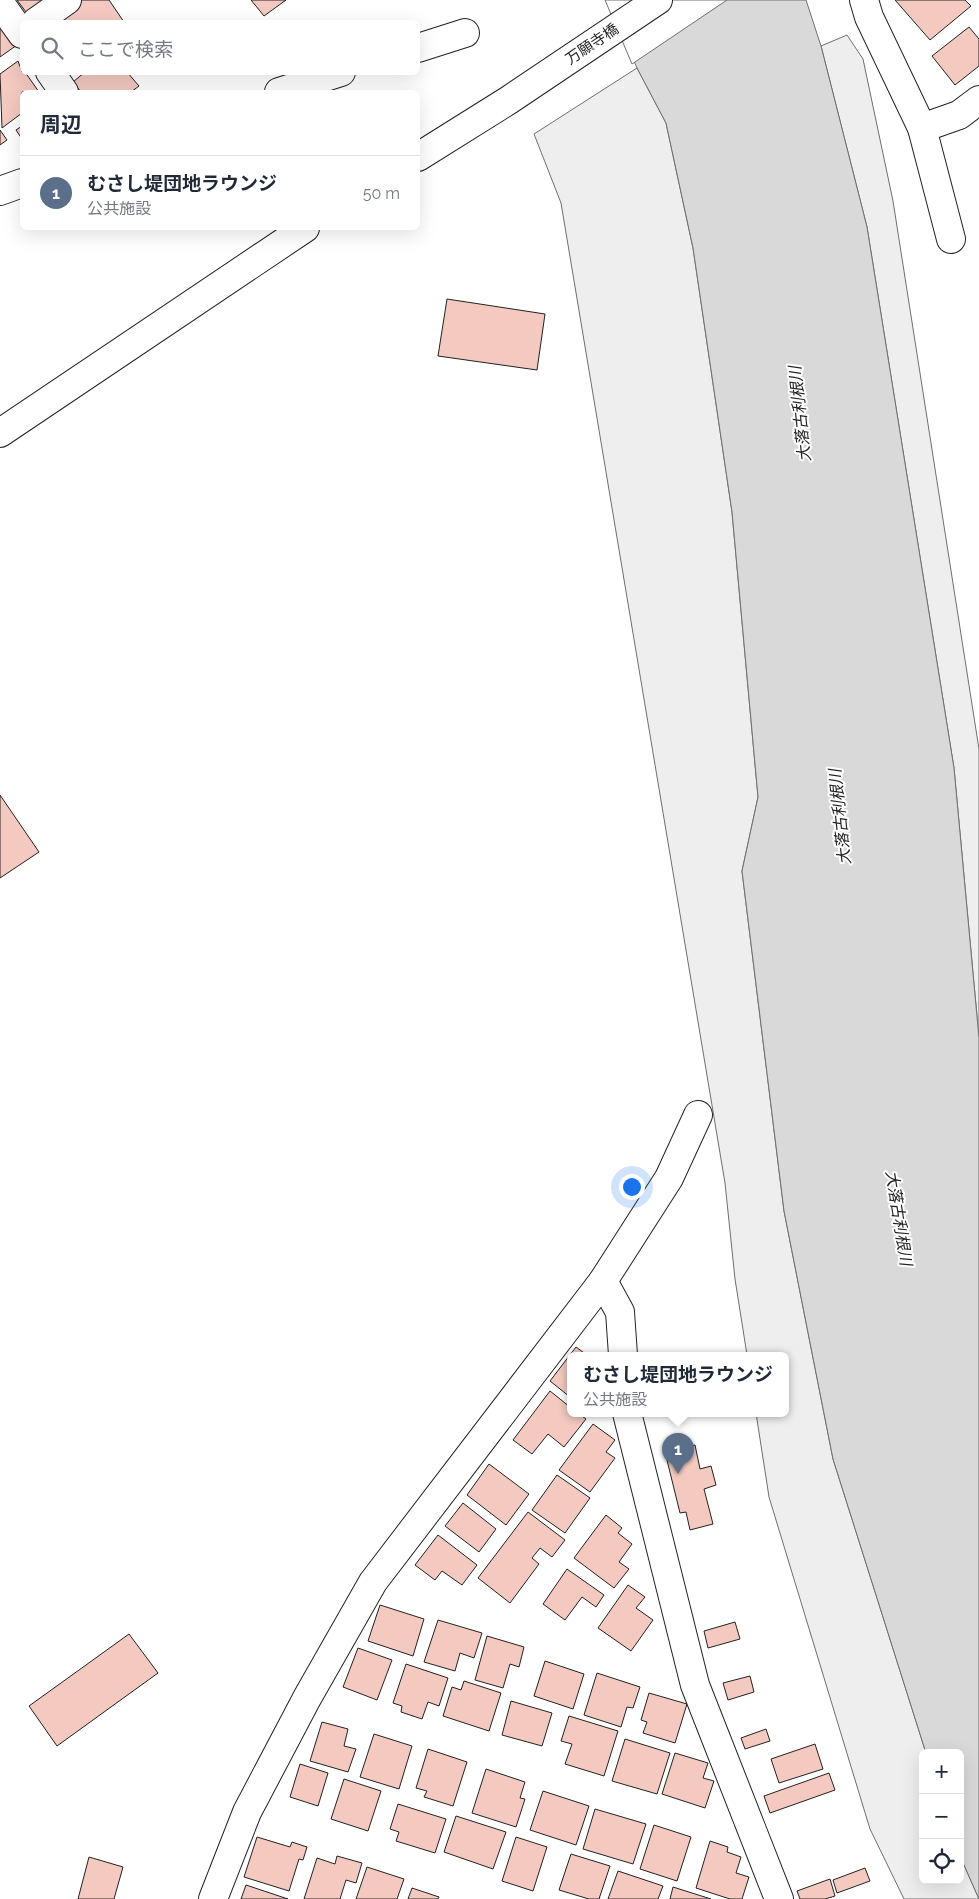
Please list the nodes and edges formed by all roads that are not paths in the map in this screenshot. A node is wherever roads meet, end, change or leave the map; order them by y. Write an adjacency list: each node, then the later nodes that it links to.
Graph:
1 (67, 0): 5 (street)
2 (658, 0): 15 (street, 万願寺橋)
3 (864, 0): 14 (street)
4 (0, 3): 6 (street)
5 (40, 20)
6 (20, 24)
7 (464, 33): 8 (street)
8 (420, 47)
9 (52, 75): 11 (street)
10 (333, 75): 12 (street)
11 (63, 90)
12 (285, 90)
13 (979, 100): 14 (street)
14 (922, 128): 19 (street)
15 (420, 156)
16 (20, 184): 17 (street)
17 (0, 191)
18 (296, 230): 20 (street)
19 (951, 239)
20 (0, 433)
21 (698, 1115): 22 (street)
22 (603, 1281): 23 (street); 25 (street)
23 (623, 1352)
24 (628, 1417): 26 (street)
25 (212, 1899)
26 (779, 1899)

